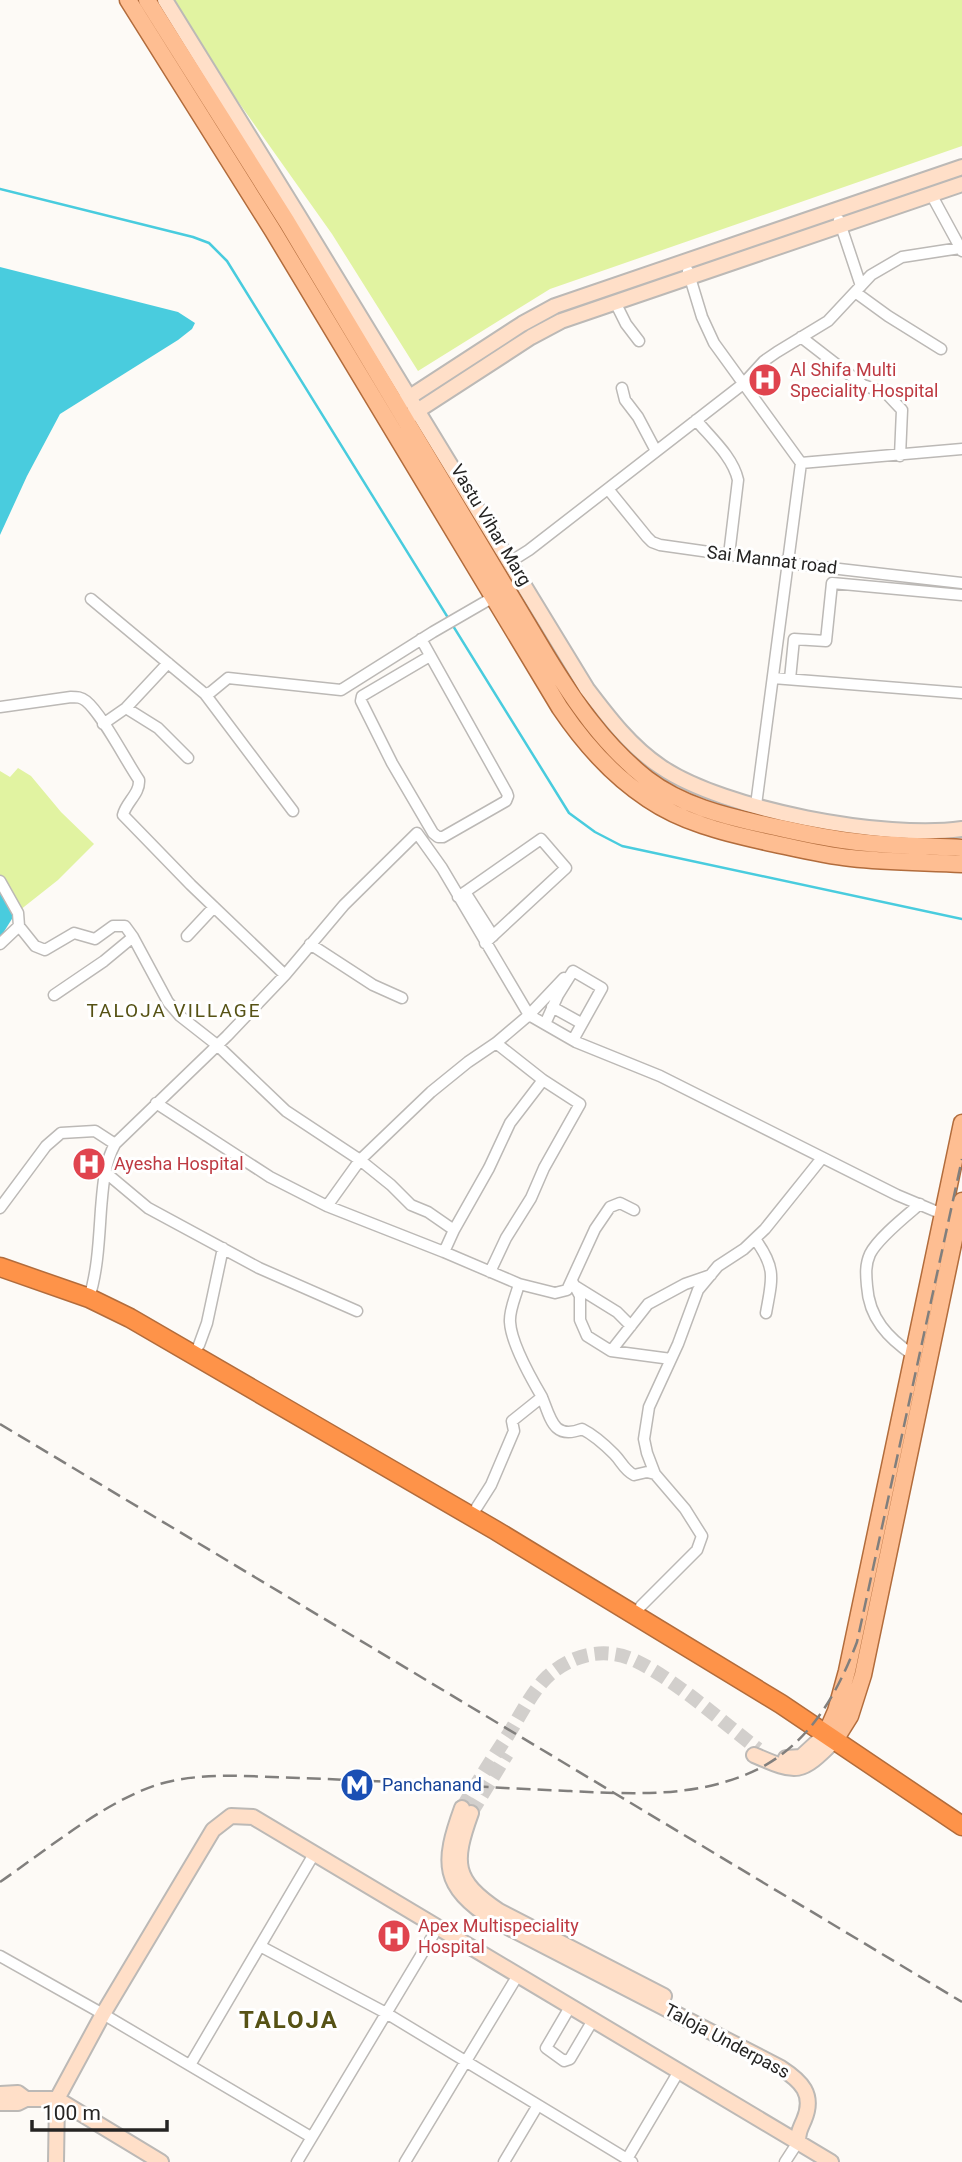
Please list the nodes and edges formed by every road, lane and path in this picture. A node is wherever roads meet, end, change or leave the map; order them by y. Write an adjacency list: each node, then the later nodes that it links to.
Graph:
1 (128, 0): 21 (main road)
2 (148, 0): 21 (main road, Vastu Vihar Marg)
3 (165, 0): 21 (street)
4 (962, 167): 7 (street)
5 (962, 184): 6 (street)
6 (931, 194): 8 (street); 10 (street)
7 (837, 209): 8 (street); 9 (street)
8 (841, 225): 11 (street); 14 (street)
9 (741, 242): 11 (street); 12 (street)
10 (961, 250): 14 (street)
11 (744, 258): 13 (street)
12 (685, 261): 13 (street); 21 (street)
13 (689, 276): 15 (street); 19 (street)
14 (858, 289): 16 (street); 18 (street)
15 (615, 302): 17 (street); 21 (street)
16 (801, 337): 19 (street); 25 (street)
17 (639, 341)
18 (941, 349)
19 (743, 384): 22 (street); 26 (street)
20 (622, 388): 24 (street)
21 (401, 412): 29 (street); 33 (main road, Vastu Vihar Marg)
22 (696, 420): 24 (street); 28 (street)
23 (962, 449): 25 (street)
24 (656, 451): 27 (street)
25 (900, 456): 26 (street)
26 (801, 463): 30 (street)
27 (608, 489): 28 (street, Sai Mannat road); 29 (street)
28 (729, 555): 30 (street, Sai Mannat road)
29 (510, 562): 46 (street)
30 (787, 563): 31 (street, Sai Mannat road); 38 (street)
31 (962, 583)
32 (962, 595): 39 (street)
33 (493, 597): 35 (street); 49 (main road, Vastu Vihar Marg); 50 (main road)
34 (91, 599): 37 (street)
35 (421, 639): 36 (street); 41 (street)
36 (430, 656): 36 (street)
37 (168, 663): 41 (street); 43 (street)
38 (773, 678): 39 (street); 46 (street)
39 (790, 679): 40 (street)
40 (962, 693)
41 (205, 694): 47 (street)
42 (0, 707): 44 (street)
43 (126, 708): 44 (street); 45 (street)
44 (103, 724): 53 (street)
45 (188, 758)
46 (756, 805): 48 (street)
47 (293, 811)
48 (962, 830)
49 (962, 848)
50 (962, 864)
51 (0, 881): 54 (street)
52 (462, 894): 57 (street); 57 (street); 59 (street)
53 (214, 907): 55 (street); 60 (street)
54 (19, 926): 56 (street); 58 (street)
55 (187, 936)
56 (133, 937): 62 (street); 70 (street)
57 (489, 940): 65 (street)
58 (0, 944)
59 (310, 944): 60 (street); 63 (street)
60 (285, 975): 70 (street)
61 (565, 978): 65 (street)
62 (54, 995)
63 (402, 998)
64 (552, 1007): 66 (street); 66 (street); 67 (street)
65 (529, 1015): 67 (street); 69 (street)
66 (581, 1023): 68 (street)
67 (545, 1024): 68 (street)
68 (573, 1040): 75 (street)
69 (496, 1043): 71 (street); 76 (street)
70 (217, 1045): 72 (street); 76 (street)
71 (543, 1080): 84 (street); 90 (street)
72 (156, 1103): 74 (street); 80 (street)
73 (962, 1123): 83 (main road)
74 (115, 1144): 77 (street); 81 (street)
75 (822, 1158): 79 (street); 85 (street)
76 (360, 1160): 80 (street); 84 (street)
77 (105, 1172): 86 (street); 94 (street)
78 (962, 1201): 83 (main road)
79 (920, 1204): 83 (street); 100 (street)
80 (327, 1206): 87 (street)
81 (0, 1208)
82 (634, 1210): 92 (street)
83 (950, 1217): 100 (main road); 106 (main road)
84 (454, 1230): 87 (street)
85 (755, 1239): 91 (street); 96 (street)
86 (223, 1248): 95 (street); 98 (street)
87 (444, 1252): 90 (street)
88 (0, 1255): 94 (highway)
89 (0, 1266): 94 (highway)
90 (490, 1272): 93 (street)
91 (711, 1275): 97 (street); 101 (street)
92 (573, 1283): 93 (street); 97 (street); 99 (street)
93 (519, 1284): 102 (street)
94 (90, 1293): 98 (highway); 106 (highway)
95 (357, 1311)
96 (766, 1313)
97 (631, 1326): 99 (street)
98 (199, 1345): 104 (highway)
99 (611, 1351): 101 (street)
100 (913, 1355): 106 (main road)
101 (671, 1359): 103 (street)
102 (542, 1397): 103 (street); 104 (street)
103 (656, 1474): 105 (street)
104 (477, 1507): 105 (highway)
105 (641, 1606): 106 (highway)
106 (833, 1733): 107 (street); 109 (highway); 110 (highway)
107 (756, 1752)
108 (466, 1810): 129 (street, Taloja Underpass)
109 (962, 1813)
110 (962, 1826)
111 (314, 1854): 112 (street); 113 (street); 118 (street)
112 (438, 1927): 115 (street); 117 (street)
113 (260, 1945): 117 (street); 121 (street)
114 (0, 1956): 118 (street)
115 (518, 1975): 116 (street); 120 (street)
116 (570, 2007): 119 (street); 119 (street)
117 (386, 2013): 120 (street); 128 (street)
118 (103, 2014): 121 (street); 125 (street)
119 (593, 2020): 122 (street)
120 (466, 2061): 127 (street); 134 (street)
121 (190, 2065): 128 (street)
122 (679, 2071): 129 (street); 130 (street)
123 (0, 2094): 124 (street)
124 (26, 2099): 125 (street); 126 (street)
125 (57, 2099): 131 (street); 132 (street)
126 (0, 2104)
127 (538, 2105): 130 (street); 135 (street)
128 (311, 2137): 133 (street)
129 (797, 2142): 136 (street); 137 (street)
130 (629, 2160)
131 (56, 2162)
132 (161, 2162)
133 (297, 2162)
134 (405, 2162)
135 (504, 2162)
136 (785, 2162)
137 (831, 2162)

